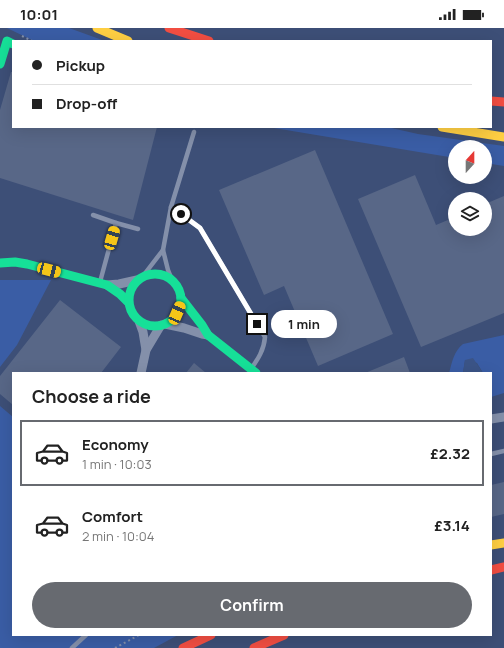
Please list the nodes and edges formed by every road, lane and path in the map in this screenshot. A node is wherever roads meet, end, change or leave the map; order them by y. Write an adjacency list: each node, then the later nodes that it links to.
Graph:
1 (97, 28): 3 (main road)
2 (169, 28): 4 (main road)
3 (126, 40)
4 (206, 40)
5 (7, 41): 6 (main road)
6 (0, 64)
7 (492, 101): 8 (main road)
8 (504, 102)
9 (448, 128): 11 (main road)
10 (194, 132): 12 (lane)
11 (504, 137)
12 (171, 207): 16 (lane); 27 (lane)
13 (94, 215): 14 (lane)
14 (116, 223): 15 (lane); 20 (lane)
15 (138, 229)
16 (163, 250): 18 (lane); 19 (lane)
17 (0, 264): 20 (main road)
18 (140, 278): 19 (main road); 20 (street); 22 (main road)
19 (172, 280): 21 (main road)
20 (103, 285): 22 (main road)
21 (181, 298): 24 (main road); 25 (main road)
22 (128, 302): 23 (main road)
23 (139, 321): 24 (main road); 26 (street)
24 (163, 325): 25 (street); 26 (street)
25 (208, 335): 27 (main road)
26 (146, 350): 28 (street)
27 (253, 371)
28 (141, 372)
29 (504, 417): 30 (street)
30 (492, 420)
31 (504, 451): 32 (lane)
32 (492, 454)
33 (504, 543): 34 (main road)
34 (492, 545)
35 (504, 567): 36 (main road)
36 (492, 570)
37 (85, 636): 41 (lane)
38 (137, 636): 42 (path)
39 (209, 636): 43 (main road)
40 (282, 636): 44 (main road)
41 (72, 648)
42 (115, 648)
43 (183, 648)
44 (254, 648)

